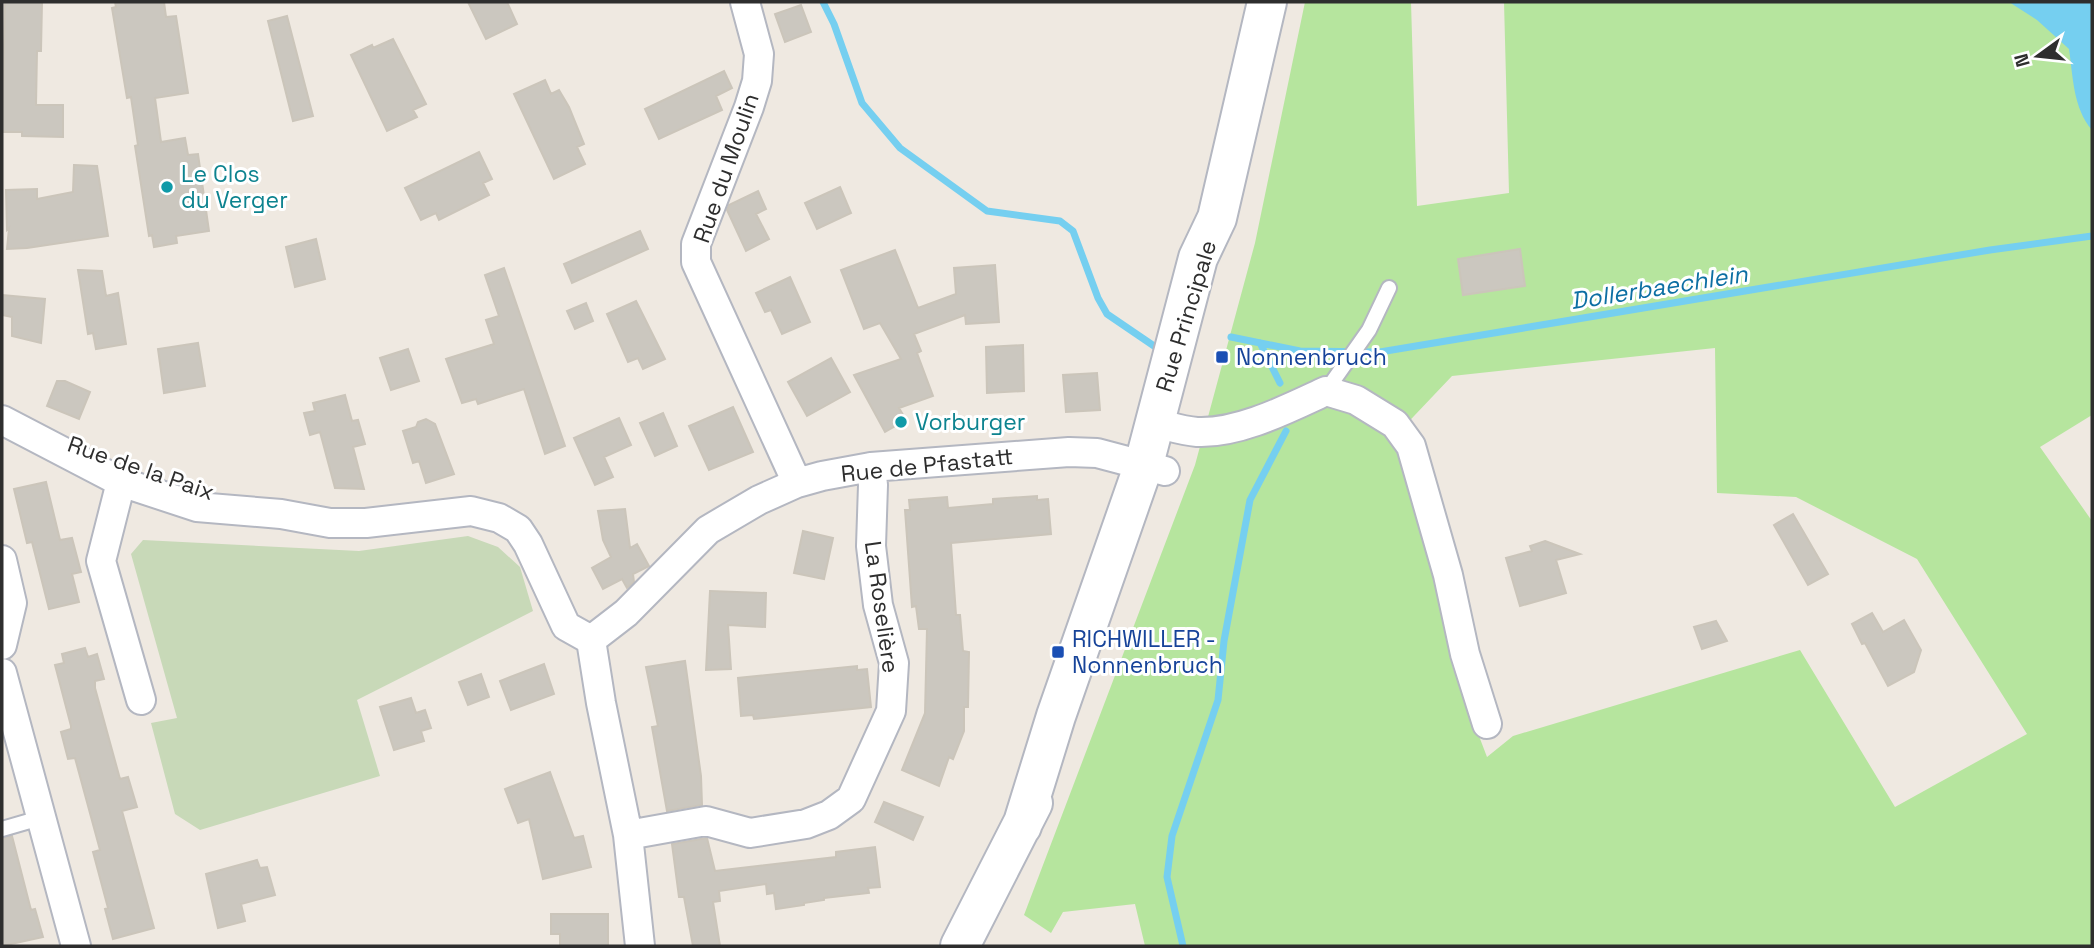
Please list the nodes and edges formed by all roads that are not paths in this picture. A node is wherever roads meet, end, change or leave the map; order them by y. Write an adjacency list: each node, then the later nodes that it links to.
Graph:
1 (745, 2): 10 (street, Rue du Moulin)
2 (1267, 2): 6 (main road, Rue Principale)
3 (1389, 288): 4 (lane)
4 (1325, 391): 6 (street); 17 (street)
5 (2, 419): 9 (street, Rue de la Paix); 11 (street, Rue de la Paix)
6 (1166, 426): 8 (main road, Rue Principale)
7 (871, 467): 8 (street, Rue de Pfastatt); 10 (street, Rue de Pfastatt); 20 (street, La Roselière)
8 (1154, 468): 23 (main road, Rue Principale)
9 (121, 482): 11 (street, Rue de la Paix); 16 (street)
10 (797, 483): 13 (street, Rue de Pfastatt)
11 (281, 514): 13 (street, Rue de la Paix)
12 (2, 560): 14 (street)
13 (592, 640): 20 (street)
14 (2, 645)
15 (2, 676): 18 (street)
16 (141, 700)
17 (1487, 724)
18 (40, 818): 19 (lane); 21 (street)
19 (2, 829)
20 (628, 835): 22 (street)
21 (76, 946)
22 (640, 946)
23 (960, 946)

